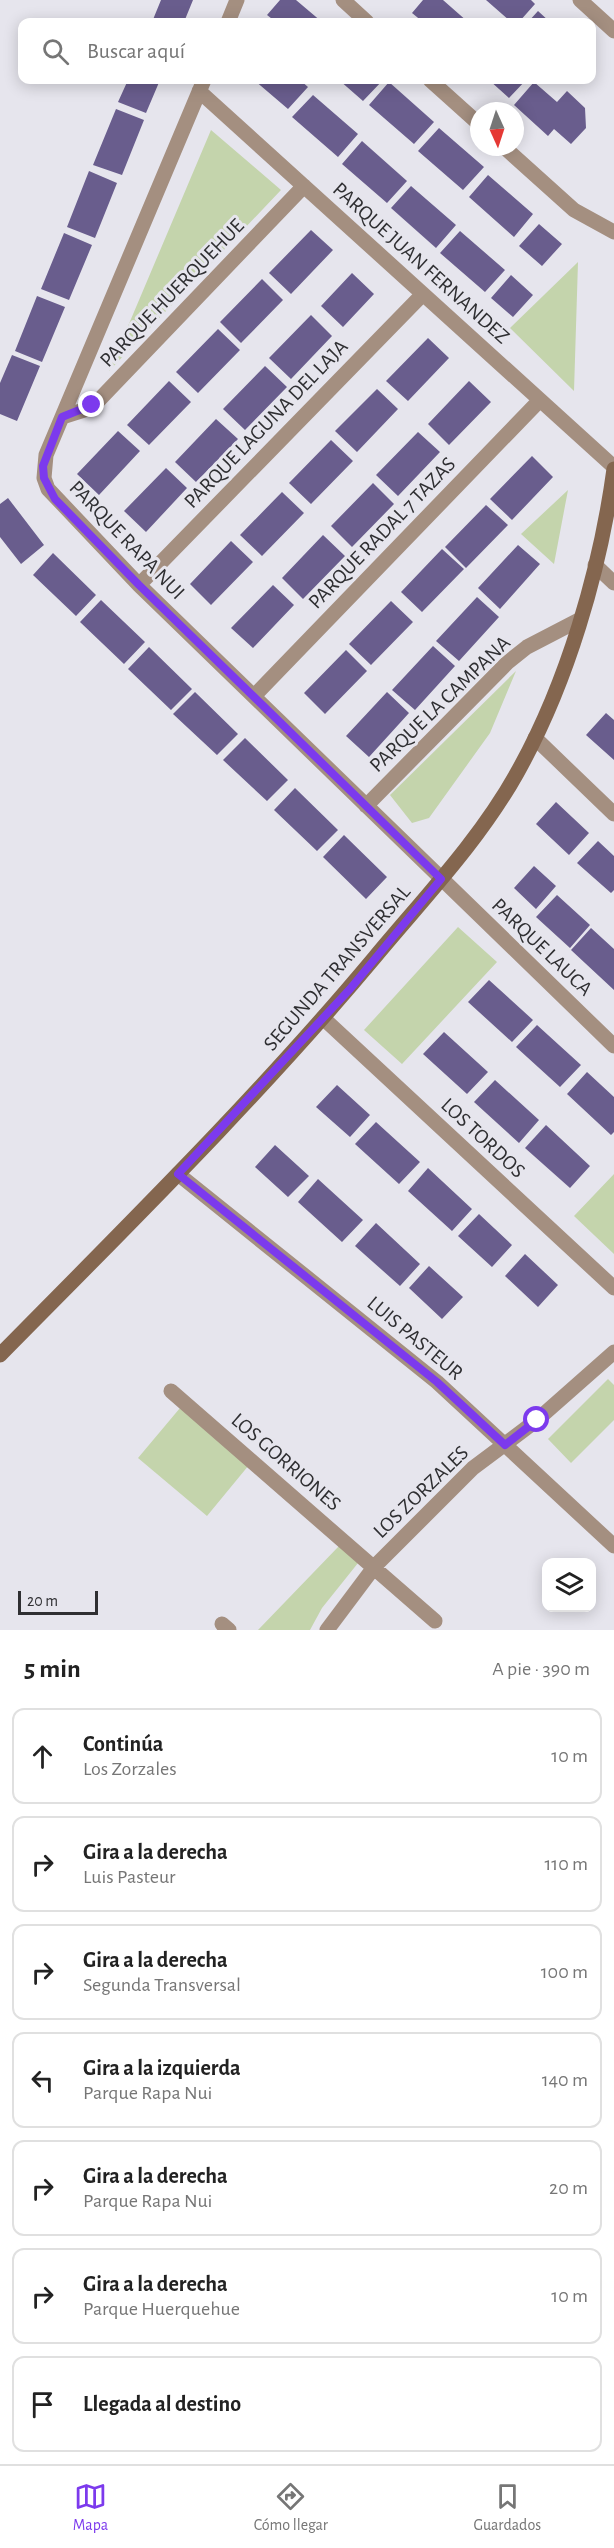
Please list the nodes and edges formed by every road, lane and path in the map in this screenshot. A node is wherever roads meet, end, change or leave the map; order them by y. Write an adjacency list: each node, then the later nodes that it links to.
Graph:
1 (237, 0): 4 (street)
2 (343, 0): 5 (street)
3 (580, 0): 6 (street)
4 (230, 18)
5 (363, 18)
6 (614, 31)
7 (434, 84): 9 (street)
8 (201, 85): 11 (street, PARQUE JUAN FERNANDEZ); 15 (street, PARQUE RAPA NUI)
9 (470, 116)
10 (514, 156): 12 (street)
11 (304, 186): 13 (street, PARQUE JUAN FERNANDEZ); 15 (street, PARQUE HUERQUEHUE)
12 (614, 232)
13 (423, 294): 14 (street, PARQUE JUAN FERNANDEZ); 19 (street, PARQUE LAGUNA DEL LAJA)
14 (540, 400): 16 (street, PARQUE JUAN FERNANDEZ); 21 (street, PARQUE RADAL 7 TAZAS)
15 (62, 417): 19 (street, PARQUE RAPA NUI)
16 (614, 468): 17 (street, SEGUNDA TRANSVERSAL)
17 (595, 565): 18 (street); 20 (street, SEGUNDA TRANSVERSAL)
18 (614, 583)
19 (139, 585): 21 (street, PARQUE RAPA NUI)
20 (579, 620): 22 (street, SEGUNDA TRANSVERSAL); 23 (street, PARQUE LA CAMPANA)
21 (254, 696): 23 (street, PARQUE RAPA NUI)
22 (535, 738): 24 (street); 25 (street, SEGUNDA TRANSVERSAL)
23 (366, 806): 25 (street, PARQUE RAPA NUI)
24 (614, 814)
25 (441, 879): 26 (street, SEGUNDA TRANSVERSAL); 27 (street, PARQUE LAUCA)
26 (323, 1018): 28 (street, SEGUNDA TRANSVERSAL); 29 (street, LOS TORDOS)
27 (614, 1046)
28 (178, 1174): 31 (street, SEGUNDA TRANSVERSAL); 33 (street, LUIS PASTEUR)
29 (614, 1288)
30 (614, 1352): 33 (street, LOS ZORZALES)
31 (0, 1356)
32 (171, 1390): 35 (street, LOS GORRIONES)
33 (505, 1445): 34 (street, LUIS PASTEUR); 35 (street, LOS ZORZALES)
34 (614, 1546)
35 (375, 1566): 36 (street, LOS GORRIONES); 37 (street, LOS ZORZALES)
36 (435, 1621)
37 (327, 1630)

